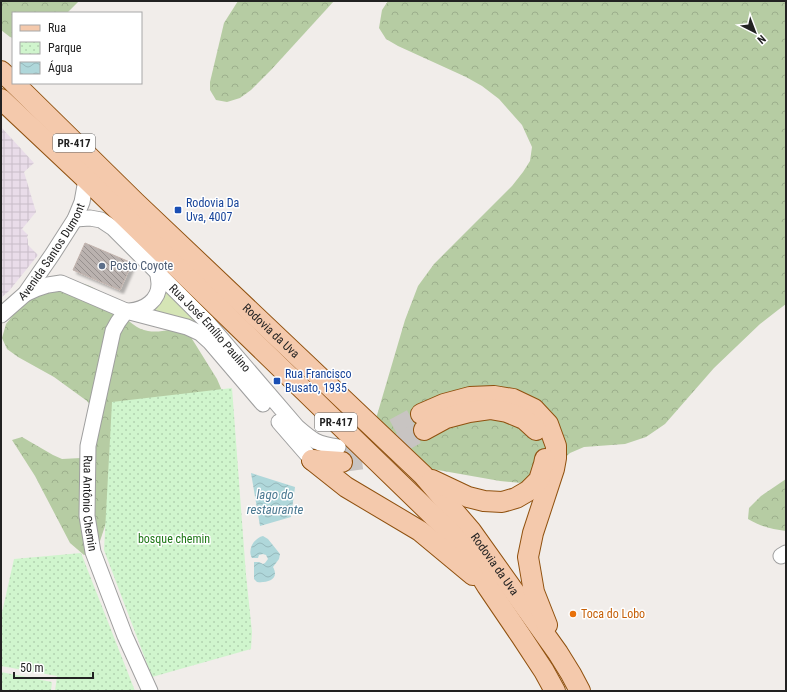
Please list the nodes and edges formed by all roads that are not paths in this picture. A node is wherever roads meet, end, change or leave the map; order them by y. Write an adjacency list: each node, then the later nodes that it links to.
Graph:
1 (1, 71): 2 (main road, Rodovia da Uva / PR-417)
2 (12, 82)
3 (14, 84): 15 (main road, Rodovia da Uva / PR-417)
4 (1, 99): 5 (main road, Rodovia da Uva / PR-417)
5 (86, 180): 6 (street, Avenida Santos Dumont); 16 (main road, Rodovia da Uva / PR-417)
6 (75, 219): 7 (street, Avenida Santos Dumont); 8 (street, Rua José Emílio Paulino)
7 (52, 255): 9 (street); 10 (street, Avenida Santos Dumont)
8 (158, 274): 11 (street); 13 (street, Rua José Emílio Paulino)
9 (61, 283): 10 (street); 11 (street, Rua José Emílio Paulino)
10 (25, 294): 12 (street, Avenida Santos Dumont)
11 (126, 311): 14 (street, Rua José Emílio Paulino); 18 (street, Rua Antônio Chemin)
12 (1, 315)
13 (340, 455): 14 (main road)
14 (312, 460): 16 (main road)
15 (423, 475): 17 (main road, Rodovia da Uva / PR-417); 17 (main road)
16 (487, 586): 19 (main road, Rodovia da Uva / PR-417)
17 (558, 653): 20 (main road, Rodovia da Uva / PR-417)
18 (150, 691)
19 (555, 691)
20 (580, 691)

